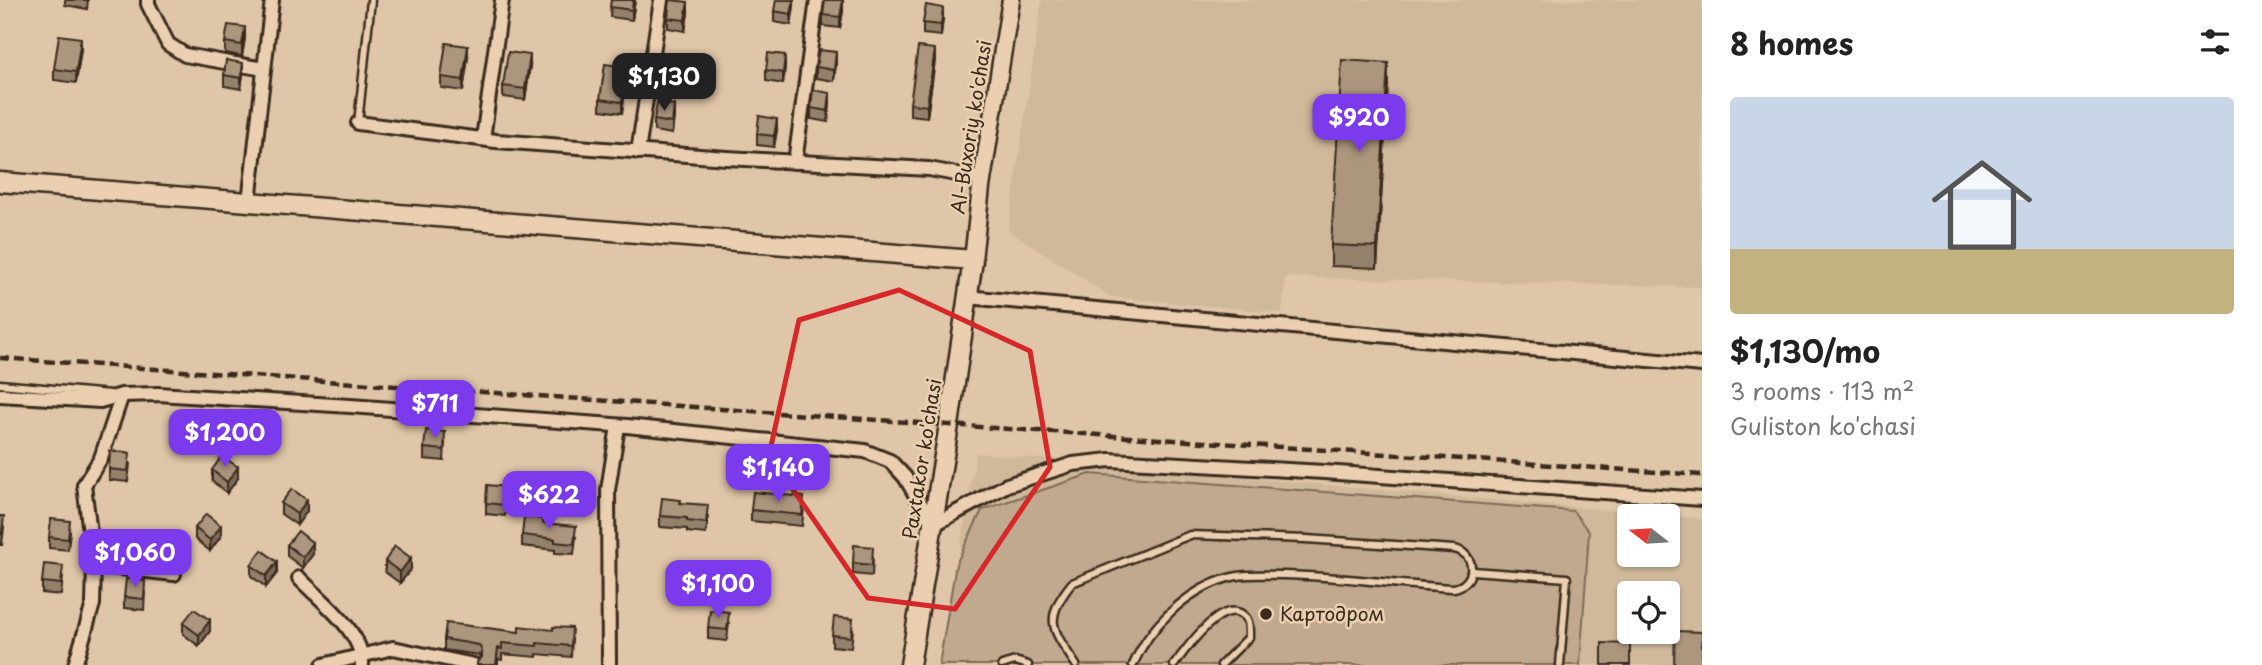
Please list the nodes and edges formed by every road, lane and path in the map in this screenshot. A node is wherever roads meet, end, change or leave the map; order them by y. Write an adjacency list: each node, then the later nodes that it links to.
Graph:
1 (148, 0): 8 (street)
2 (272, 0): 8 (street)
3 (371, 0): 9 (lane)
4 (502, 0): 10 (street)
5 (661, 0): 11 (street)
6 (817, 0): 12 (street)
7 (1011, 0): 13 (street, Al-Buxoriy ko'chasi)
8 (264, 69): 15 (street)
9 (358, 123): 10 (street)
10 (483, 139): 11 (street)
11 (638, 152): 12 (street)
12 (795, 162): 13 (street)
13 (983, 179): 16 (street, Al-Buxoriy ko'chasi)
14 (0, 182): 15 (main road)
15 (249, 202): 16 (main road)
16 (973, 260): 17 (main road, Paxtakor ko'chasi)
17 (967, 297): 18 (street); 24 (main road, Paxtakor ko'chasi)
18 (1702, 365)
19 (0, 384): 21 (lane)
20 (0, 395): 21 (street)
21 (122, 396): 22 (street); 25 (street)
22 (618, 425): 24 (street); 33 (street)
23 (1702, 499): 24 (street)
24 (933, 525): 34 (main road, Paxtakor ko'chasi)
25 (94, 565): 27 (street); 30 (street)
26 (1472, 571): 37 (lane); 38 (lane); 41 (lane)
27 (174, 574)
28 (299, 578): 29 (street)
29 (362, 660): 31 (street); 32 (street)
30 (75, 665)
31 (323, 665)
32 (474, 665)
33 (609, 665)
34 (910, 665)
35 (1002, 665): 36 (lane)
36 (1028, 665)
37 (1076, 665)
38 (1133, 665)
39 (1174, 665): 40 (lane)
40 (1221, 665)
41 (1560, 665)

